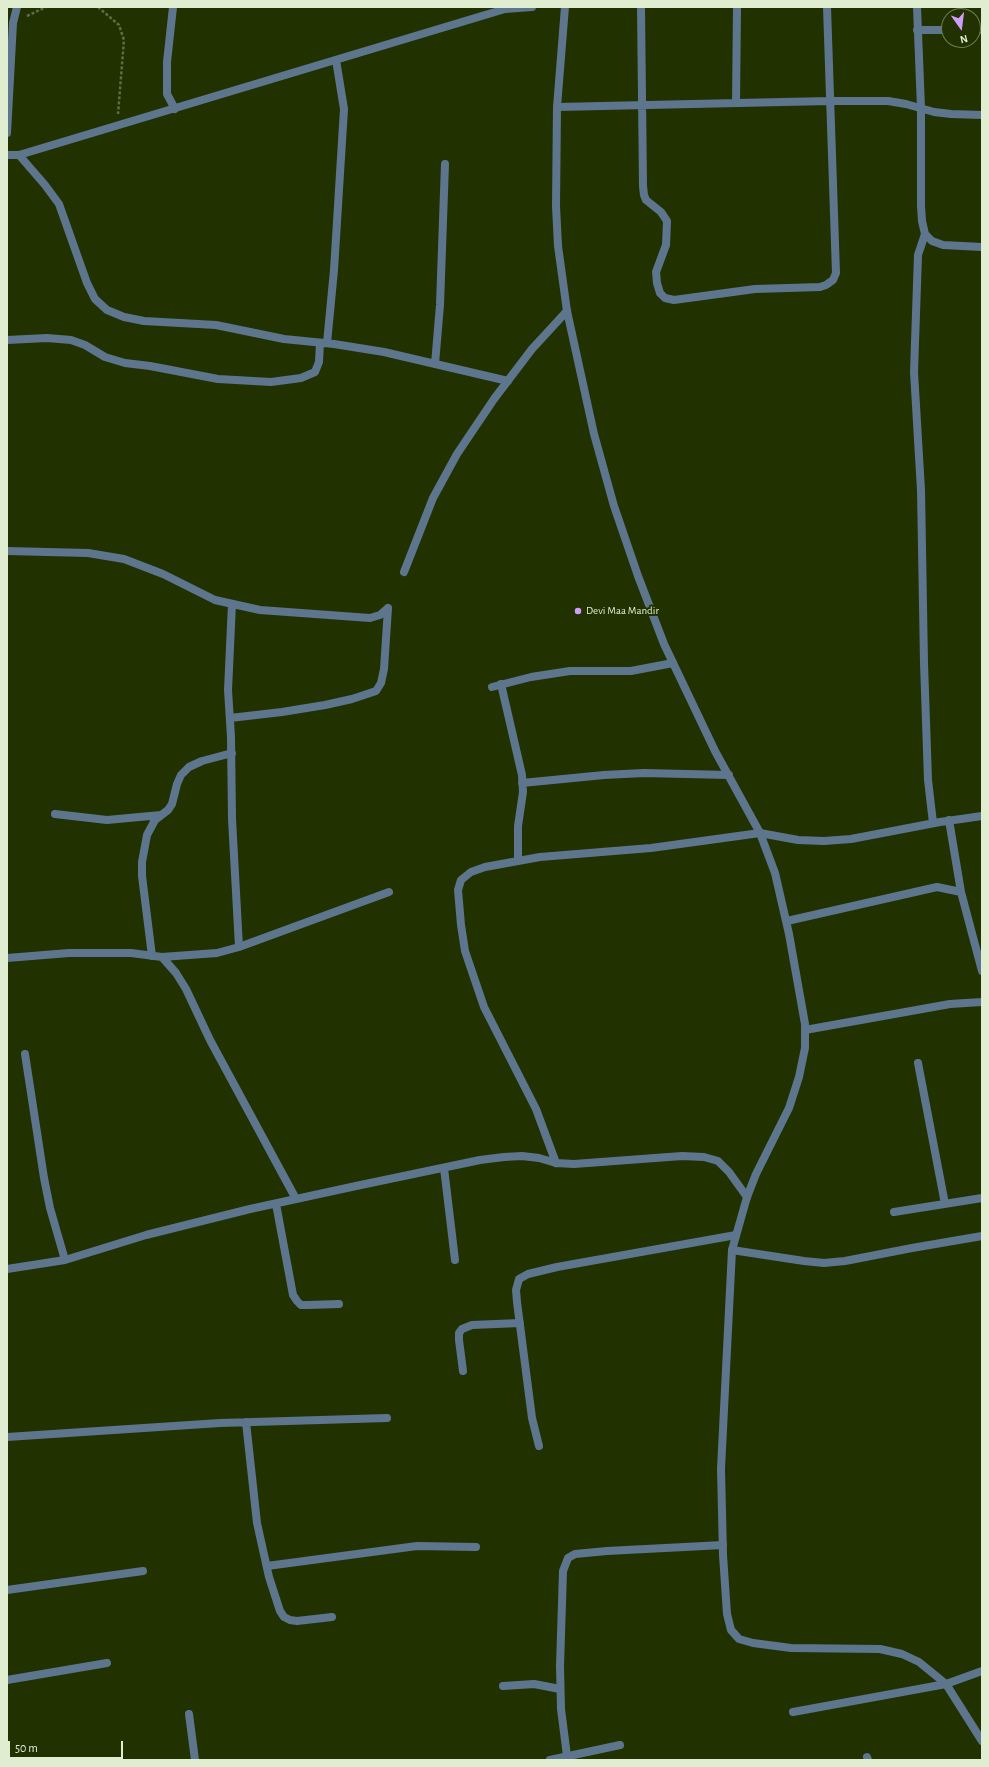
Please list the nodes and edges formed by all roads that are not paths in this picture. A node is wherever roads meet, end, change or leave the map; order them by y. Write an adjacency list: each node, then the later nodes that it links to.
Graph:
1 (17, 7): 19 (street)
2 (173, 7): 17 (street)
3 (532, 7): 11 (street)
4 (565, 7): 15 (street)
5 (641, 7): 14 (street)
6 (737, 7): 13 (street)
7 (827, 7): 12 (street)
8 (917, 7): 9 (street)
9 (917, 30): 10 (street); 16 (street)
10 (941, 30)
11 (336, 60): 17 (street); 27 (street)
12 (829, 101): 13 (street); 14 (street); 16 (street)
13 (736, 103): 14 (street)
14 (641, 105): 15 (street)
15 (557, 107): 25 (street)
16 (921, 108): 18 (street); 23 (street)
17 (175, 109): 21 (street)
18 (982, 115)
19 (7, 133)
20 (7, 155): 21 (street)
21 (20, 155): 27 (street)
22 (445, 164): 28 (street)
23 (925, 234): 24 (street); 44 (street)
24 (982, 247)
25 (567, 311): 29 (street); 33 (street)
26 (7, 340): 27 (street)
27 (324, 343): 28 (street)
28 (435, 364): 29 (street)
29 (508, 381): 31 (street)
30 (7, 551): 32 (street)
31 (404, 572)
32 (232, 604): 36 (street); 36 (street)
33 (673, 663): 34 (street); 38 (street)
34 (501, 684): 35 (street); 39 (street)
35 (492, 687)
36 (230, 718): 37 (street)
37 (232, 752): 41 (street); 50 (street)
38 (729, 775): 39 (street); 45 (street)
39 (522, 783): 46 (street)
40 (55, 814): 41 (street)
41 (161, 815): 51 (street)
42 (982, 816): 43 (street)
43 (949, 820): 44 (street); 48 (street)
44 (933, 823): 45 (street)
45 (760, 833): 46 (street); 49 (street)
46 (518, 860): 59 (street)
47 (389, 892): 50 (street)
48 (961, 892): 49 (street); 54 (street)
49 (787, 921): 56 (street)
50 (238, 947): 52 (street)
51 (152, 956): 52 (street); 53 (street)
52 (162, 957): 63 (street)
53 (7, 958)
54 (982, 971)
55 (982, 1002): 56 (street)
56 (805, 1030): 61 (street)
57 (26, 1054): 70 (street)
58 (918, 1063): 65 (street)
59 (556, 1162): 60 (street); 61 (street)
60 (444, 1168): 63 (street); 71 (street)
61 (747, 1196): 67 (street)
62 (982, 1198): 65 (street)
63 (296, 1199): 64 (street)
64 (276, 1204): 70 (street); 73 (street)
65 (945, 1204): 66 (street)
66 (894, 1212)
67 (736, 1235): 69 (street); 74 (street)
68 (982, 1236): 69 (street)
69 (732, 1250): 80 (street)
70 (65, 1260): 72 (street)
71 (456, 1260)
72 (7, 1269)
73 (339, 1304)
74 (520, 1323): 75 (street); 79 (street)
75 (464, 1371)
76 (387, 1418): 77 (street)
77 (246, 1422): 78 (street); 82 (street)
78 (7, 1437)
79 (539, 1446)
80 (723, 1545): 89 (street); 91 (street)
81 (476, 1547): 82 (street)
82 (266, 1566): 85 (street)
83 (143, 1571): 84 (street)
84 (7, 1590)
85 (332, 1617)
86 (108, 1663): 88 (street)
87 (982, 1671): 89 (street)
88 (7, 1680)
89 (946, 1684): 92 (street); 94 (street)
90 (503, 1686): 91 (street)
91 (560, 1689): 96 (street)
92 (793, 1712)
93 (189, 1714): 97 (street)
94 (982, 1741)
95 (620, 1745): 96 (street)
96 (567, 1756): 98 (street)
97 (195, 1760)
98 (550, 1760)

